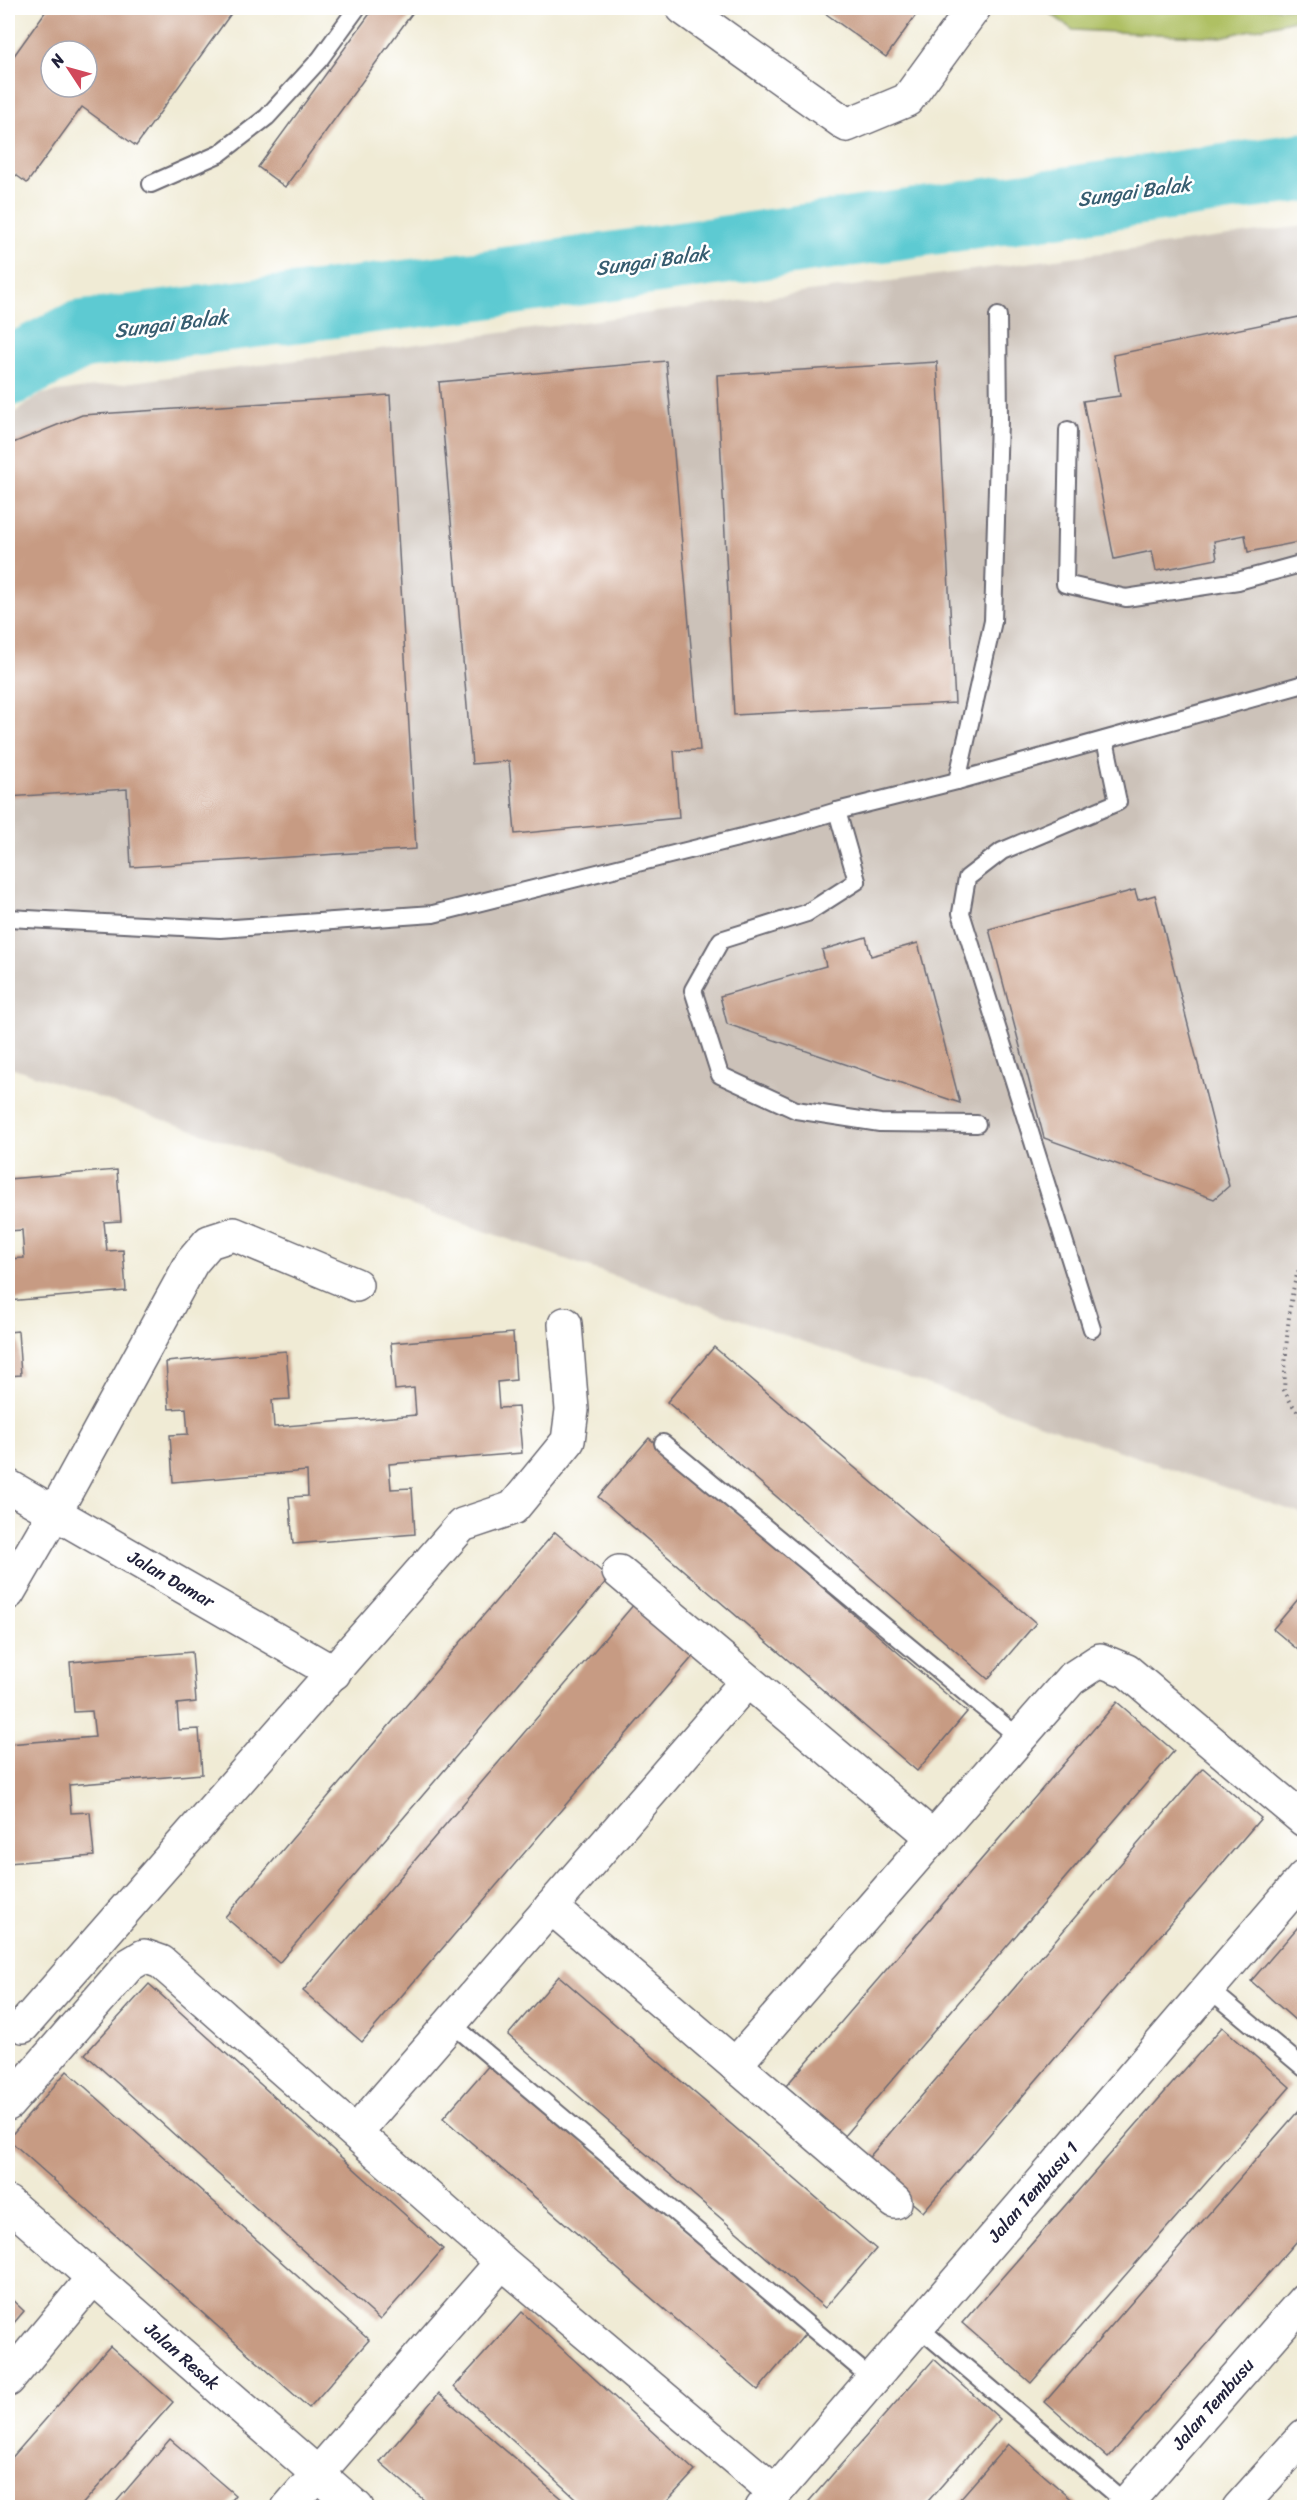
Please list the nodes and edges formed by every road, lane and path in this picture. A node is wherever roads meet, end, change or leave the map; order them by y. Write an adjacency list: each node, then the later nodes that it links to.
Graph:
1 (357, 8): 4 (lane)
2 (683, 8): 3 (street)
3 (974, 8)
4 (150, 184)
5 (998, 316): 10 (lane)
6 (1068, 430): 7 (lane)
7 (1305, 563)
8 (1305, 684): 9 (lane)
9 (1105, 740): 10 (lane); 17 (lane)
10 (957, 781): 11 (lane)
11 (837, 811): 12 (lane); 13 (lane)
12 (8, 918)
13 (977, 1124)
14 (1305, 1260): 18 (path)
15 (356, 1285): 21 (street)
16 (565, 1324): 24 (street)
17 (1092, 1329)
18 (1305, 1420)
19 (663, 1443): 26 (lane)
20 (8, 1486): 21 (street, Jalan Damar)
21 (55, 1512): 23 (street); 24 (street, Jalan Damar)
22 (619, 1572): 25 (street)
23 (8, 1593)
24 (334, 1673): 33 (street)
25 (747, 1681): 28 (street); 30 (street)
26 (1021, 1739): 27 (street); 28 (street)
27 (1305, 1820)
28 (934, 1838): 34 (street)
29 (1305, 1877): 31 (street, Jalan Tembusu 1)
30 (551, 1907): 32 (street); 34 (street)
31 (1208, 1988): 35 (lane); 43 (street, Jalan Tembusu 1)
32 (451, 2022): 37 (street); 44 (lane)
33 (23, 2026)
34 (735, 2065): 38 (street)
35 (1305, 2068)
36 (8, 2104): 37 (street)
37 (356, 2132): 40 (street)
38 (895, 2202)
39 (8, 2203): 41 (street, Jalan Resak)
40 (502, 2262): 47 (street); 48 (street)
41 (93, 2278): 45 (street); 47 (street, Jalan Resak)
42 (1305, 2300): 50 (street, Jalan Tembusu)
43 (918, 2326): 44 (street, Jalan Tembusu 1); 50 (lane)
44 (872, 2379): 48 (street, Jalan Tembusu 1)
45 (8, 2380)
46 (1305, 2436): 49 (street)
47 (318, 2473): 51 (street); 52 (street, Jalan Resak)
48 (768, 2500)
49 (1251, 2504)
50 (1124, 2505)
51 (288, 2508)
52 (357, 2508)

